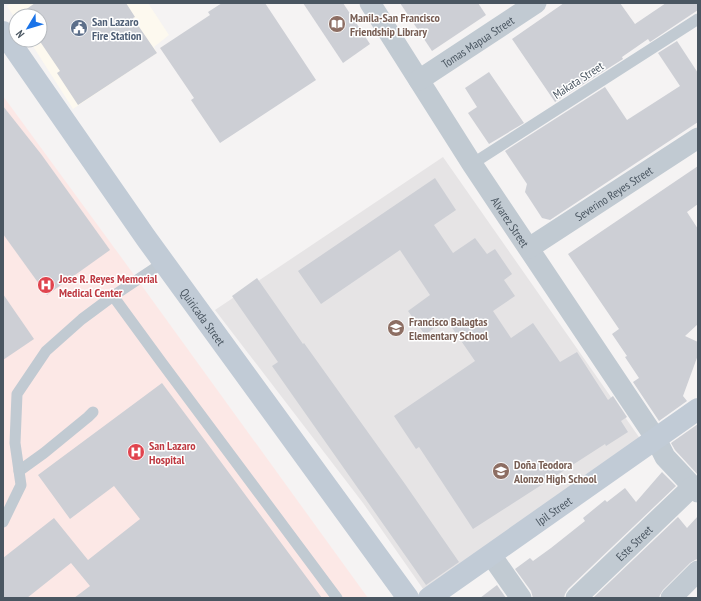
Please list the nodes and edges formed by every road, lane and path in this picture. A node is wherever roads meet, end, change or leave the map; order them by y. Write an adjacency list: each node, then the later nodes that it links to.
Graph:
1 (370, 3): 5 (street, Alvarez Street)
2 (536, 3): 5 (street, Tomas Mapua Street)
3 (698, 19): 7 (lane, Makata Street)
4 (3, 32): 9 (street, Quiricada Street)
5 (418, 80): 7 (street, Alvarez Street)
6 (698, 138): 8 (street, Severino Reyes Street)
7 (472, 164): 8 (street, Alvarez Street)
8 (529, 248): 13 (street, Alvarez Street)
9 (164, 262): 10 (lane); 19 (street, Quiricada Street)
10 (113, 296): 14 (lane); 20 (lane)
11 (698, 409): 13 (street, Ipil Street)
12 (93, 412): 14 (lane)
13 (656, 439): 15 (street, Alvarez Street); 17 (street, Ipil Street)
14 (19, 471): 16 (lane)
15 (695, 490): 23 (street, Este Street)
16 (3, 522)
17 (491, 555): 21 (street, Ipil Street); 22 (street)
18 (698, 571): 24 (street)
19 (403, 596)
20 (337, 598)
21 (429, 598)
22 (521, 598)
23 (576, 598)
24 (671, 598)

